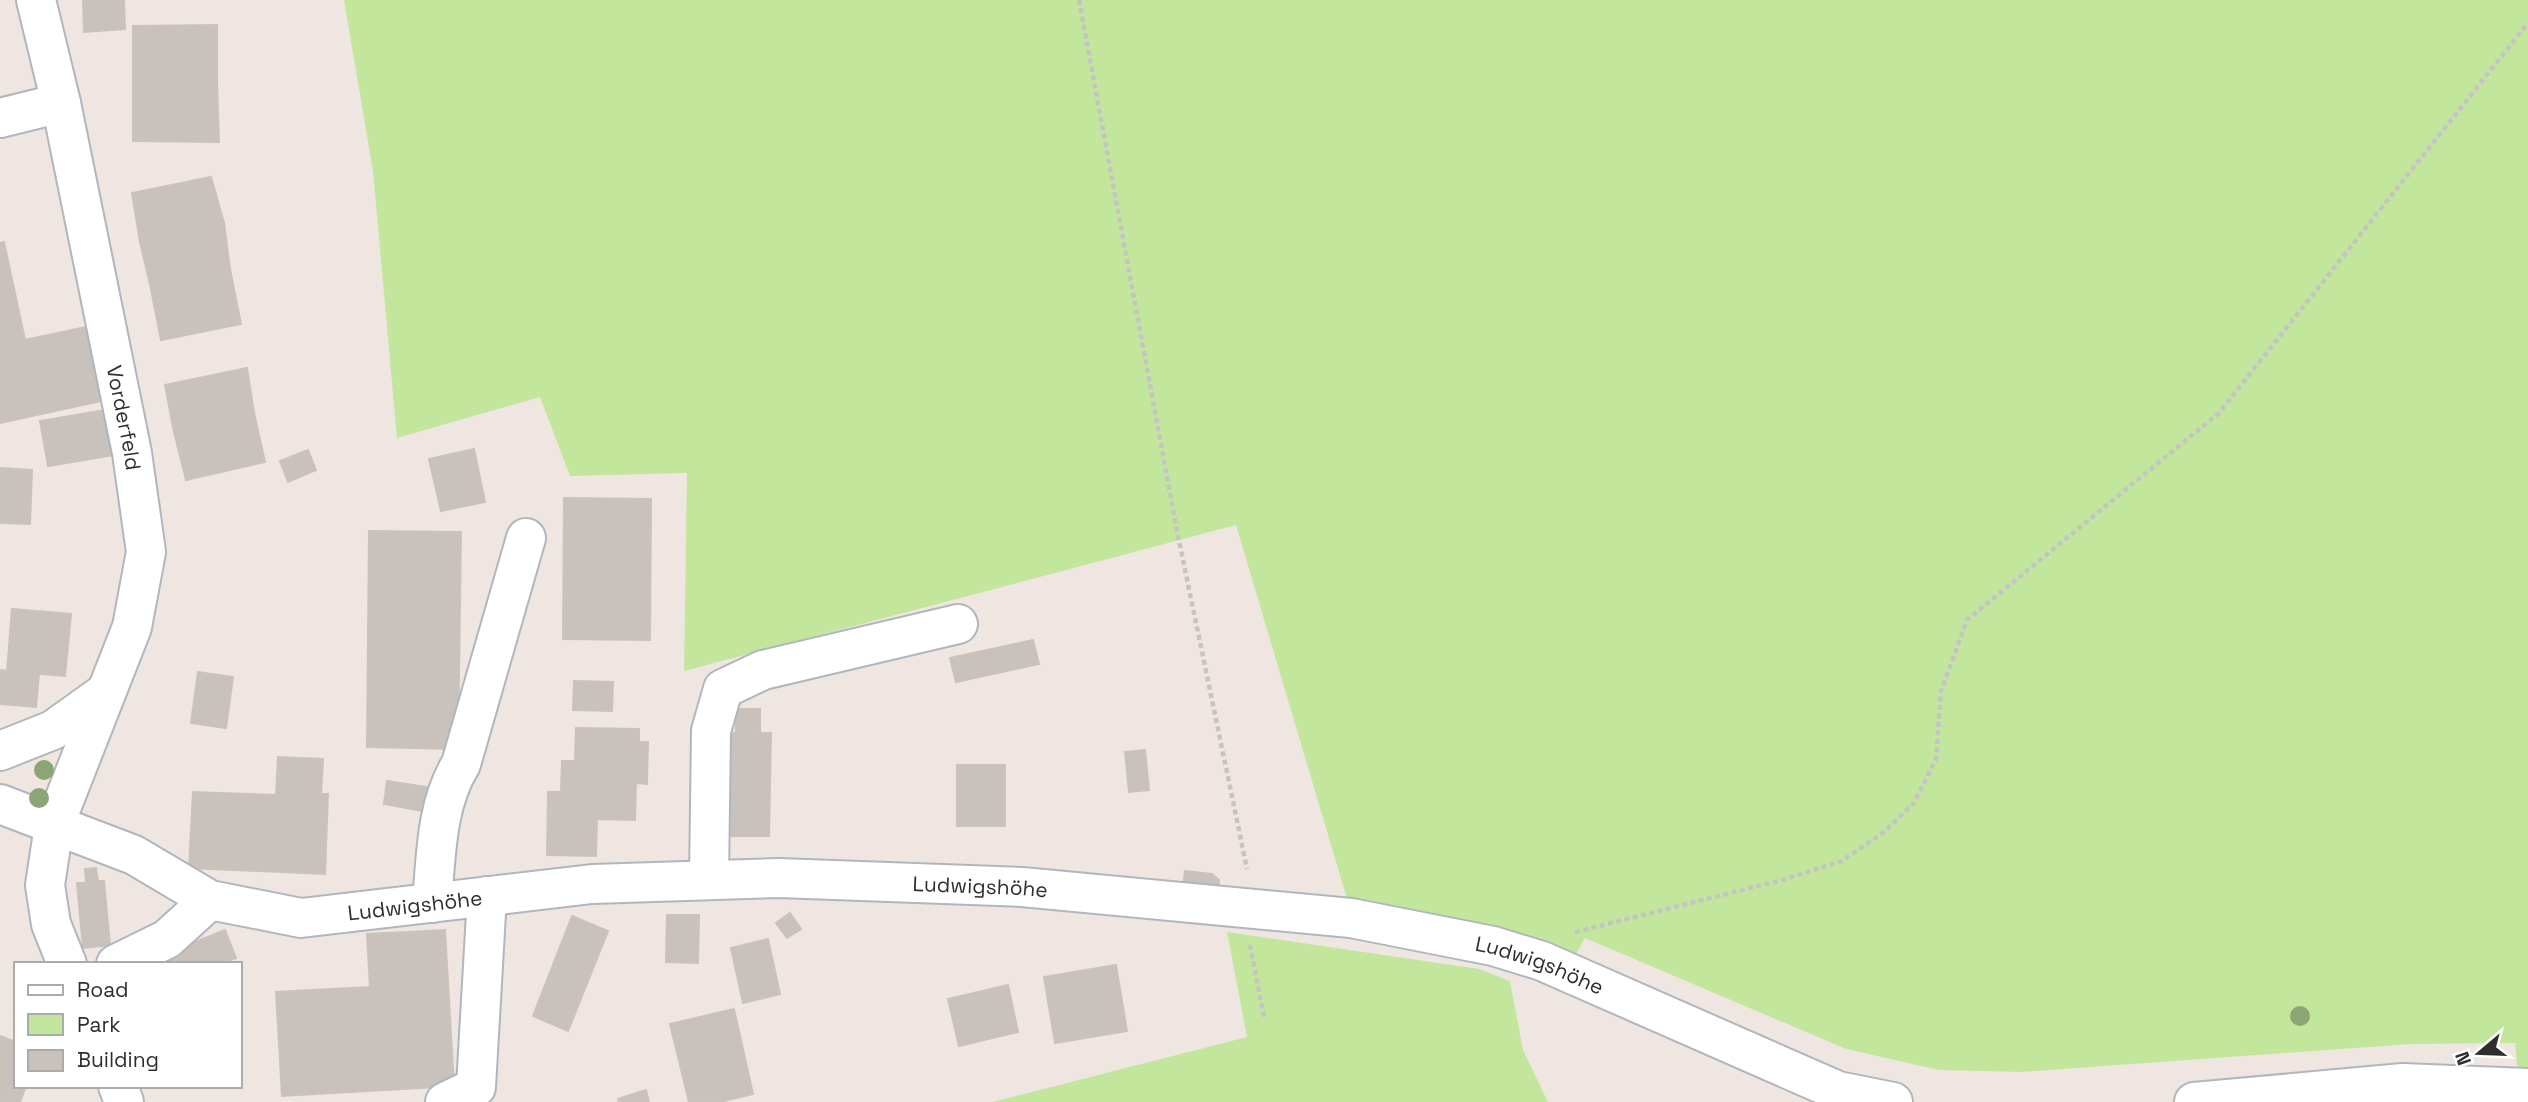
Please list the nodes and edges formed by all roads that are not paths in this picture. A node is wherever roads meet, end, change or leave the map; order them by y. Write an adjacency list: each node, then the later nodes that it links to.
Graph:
1 (36, 0): 2 (street, Vorderfeld)
2 (61, 103): 3 (street); 6 (street, Vorderfeld)
3 (0, 118)
4 (526, 538): 13 (street)
5 (958, 624): 10 (street)
6 (106, 692): 7 (street); 9 (street, Vorderfeld)
7 (0, 751)
8 (0, 804): 9 (street, Ludwigshöhe)
9 (54, 826): 12 (street, Ludwigshöhe); 14 (street, Vorderfeld)
10 (709, 880): 11 (street, Ludwigshöhe); 18 (street, Ludwigshöhe)
11 (487, 896): 13 (street, Ludwigshöhe); 17 (street)
12 (209, 901): 13 (street, Ludwigshöhe); 15 (street)
13 (432, 903)
14 (66, 962)
15 (120, 962)
16 (2528, 1088): 19 (street)
17 (445, 1102)
18 (1893, 1102)
19 (2194, 1102)

